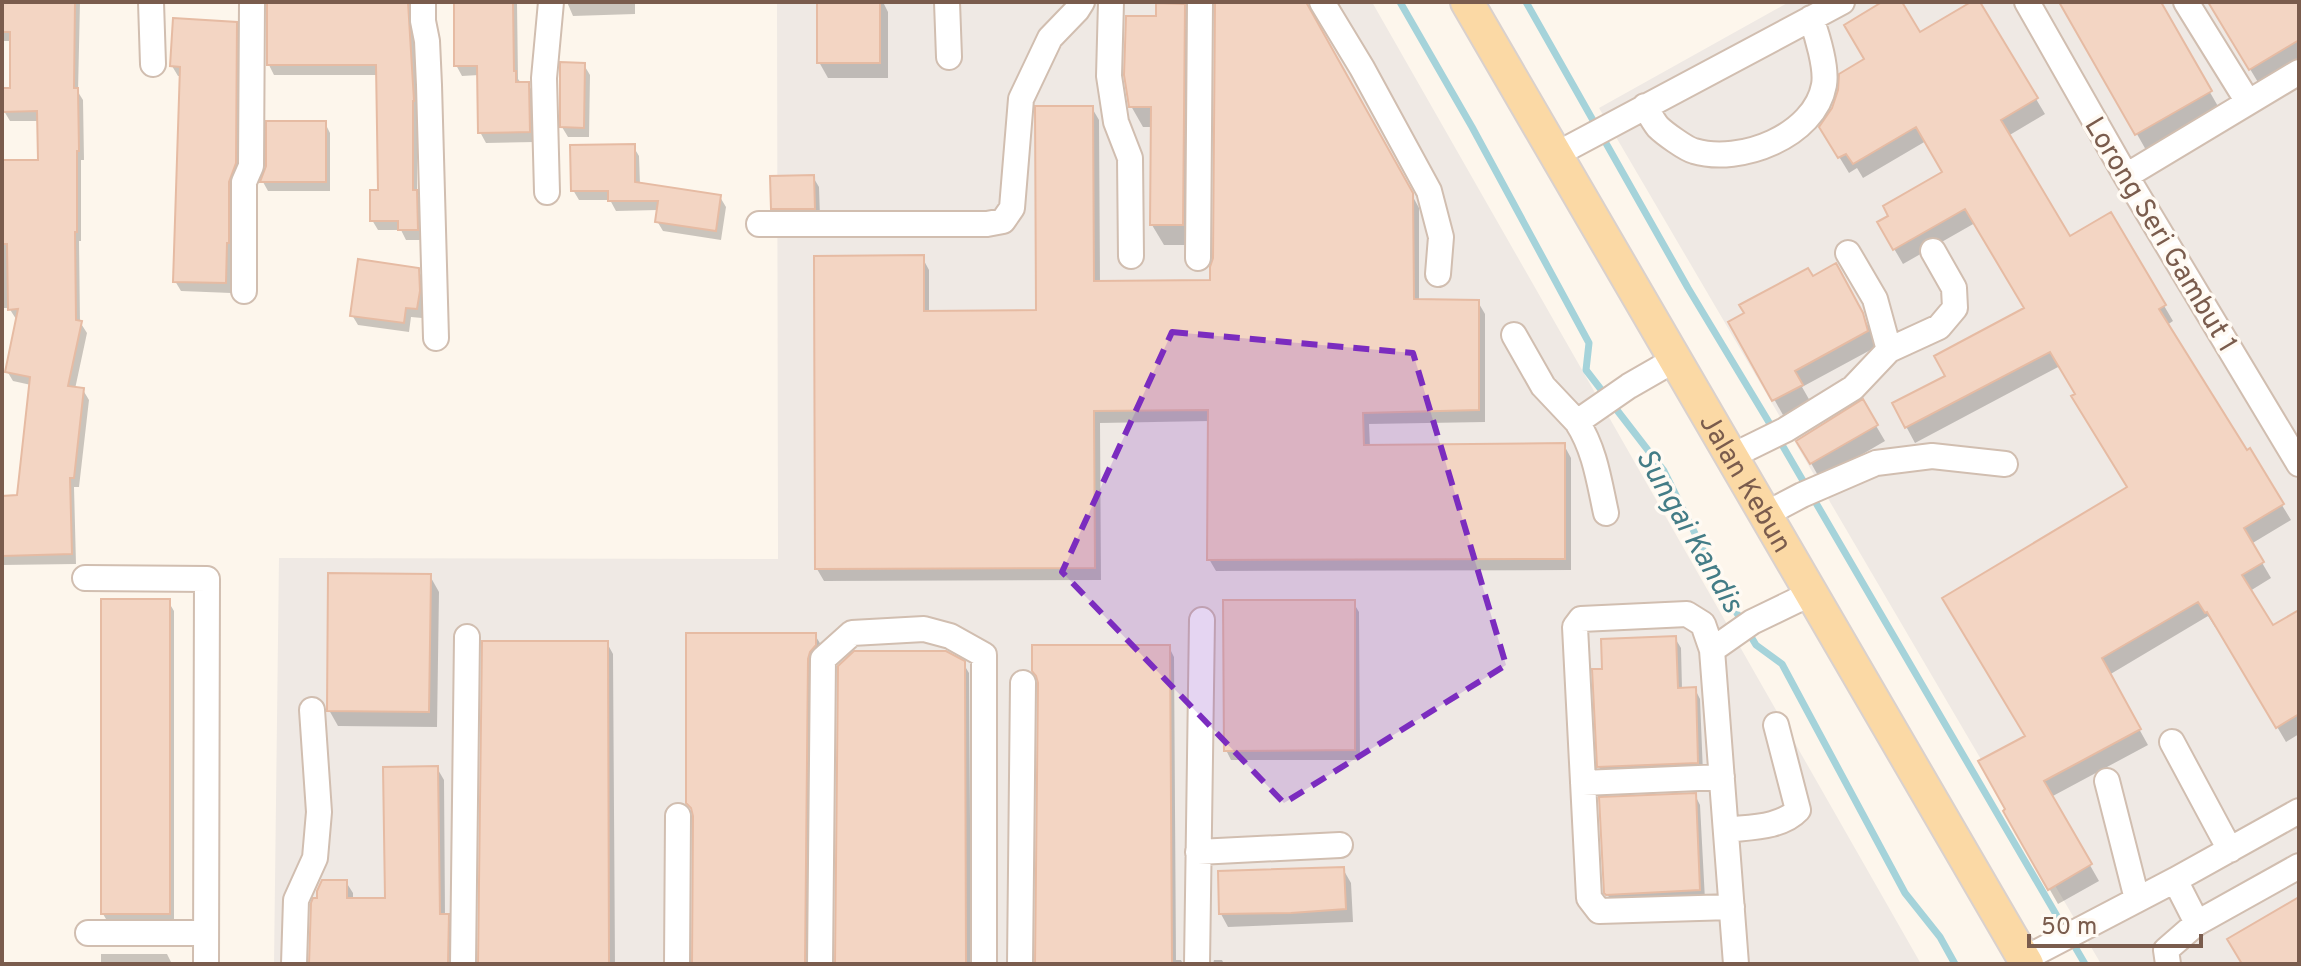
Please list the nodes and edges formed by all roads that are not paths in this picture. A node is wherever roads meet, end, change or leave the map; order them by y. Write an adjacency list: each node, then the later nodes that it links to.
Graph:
1 (151, 2): 16 (street)
2 (252, 2): 29 (street)
3 (423, 2): 31 (street)
4 (551, 2): 22 (street)
5 (947, 2): 15 (street)
6 (1082, 2): 23 (street)
7 (1111, 2): 26 (street)
8 (1200, 2): 27 (street)
9 (1322, 2): 28 (street)
10 (1467, 2): 20 (main road, Jalan Kebun)
11 (1842, 2): 14 (street)
12 (2027, 2): 21 (street, Lorong Seri Gambut 1)
13 (2186, 2): 18 (street)
14 (1811, 18): 19 (street); 19 (street)
15 (949, 57)
16 (153, 64)
17 (2299, 72): 18 (street)
18 (2248, 102): 21 (street)
19 (1645, 106): 20 (street)
20 (1557, 154): 33 (main road, Jalan Kebun)
21 (2126, 176): 37 (street, Lorong Seri Gambut 1)
22 (547, 192)
23 (759, 224)
24 (1933, 251): 32 (street)
25 (1848, 253): 32 (street)
26 (1131, 256)
27 (1198, 258)
28 (1438, 274)
29 (244, 291)
30 (1514, 335): 34 (street)
31 (436, 338)
32 (1889, 350): 35 (street)
33 (1676, 359): 34 (street); 35 (main road, Jalan Kebun)
34 (1587, 415): 38 (street)
35 (1732, 456): 39 (main road, Jalan Kebun)
36 (2005, 464): 39 (street)
37 (2299, 464)
38 (1606, 513)
39 (1766, 514): 41 (main road, Jalan Kebun)
40 (85, 578): 64 (street)
41 (1812, 593): 44 (street); 65 (main road, Jalan Kebun)
42 (1202, 620): 57 (street)
43 (467, 637): 68 (street)
44 (1720, 644): 49 (street); 51 (street)
45 (1023, 683): 72 (street)
46 (312, 710): 67 (street)
47 (1776, 725): 54 (street)
48 (2172, 742): 56 (street)
49 (1722, 777): 51 (street); 54 (street)
50 (2107, 781): 60 (street)
51 (1583, 783): 61 (street)
52 (2299, 811): 56 (street)
53 (678, 816): 69 (street)
54 (1726, 830): 61 (street)
55 (1340, 845): 57 (street)
56 (2230, 850): 59 (street)
57 (1198, 852): 73 (street)
58 (2299, 866): 62 (street)
59 (2175, 880): 60 (street); 62 (street)
60 (2137, 899): 65 (street)
61 (1732, 907): 74 (street)
62 (2197, 923): 75 (street)
63 (88, 933): 64 (street)
64 (206, 933): 66 (street)
65 (2026, 962)
66 (206, 964)
67 (294, 964)
68 (463, 964)
69 (677, 964)
70 (820, 964): 71 (street)
71 (984, 964)
72 (1020, 964)
73 (1197, 964)
74 (1736, 964)
75 (2168, 964)

